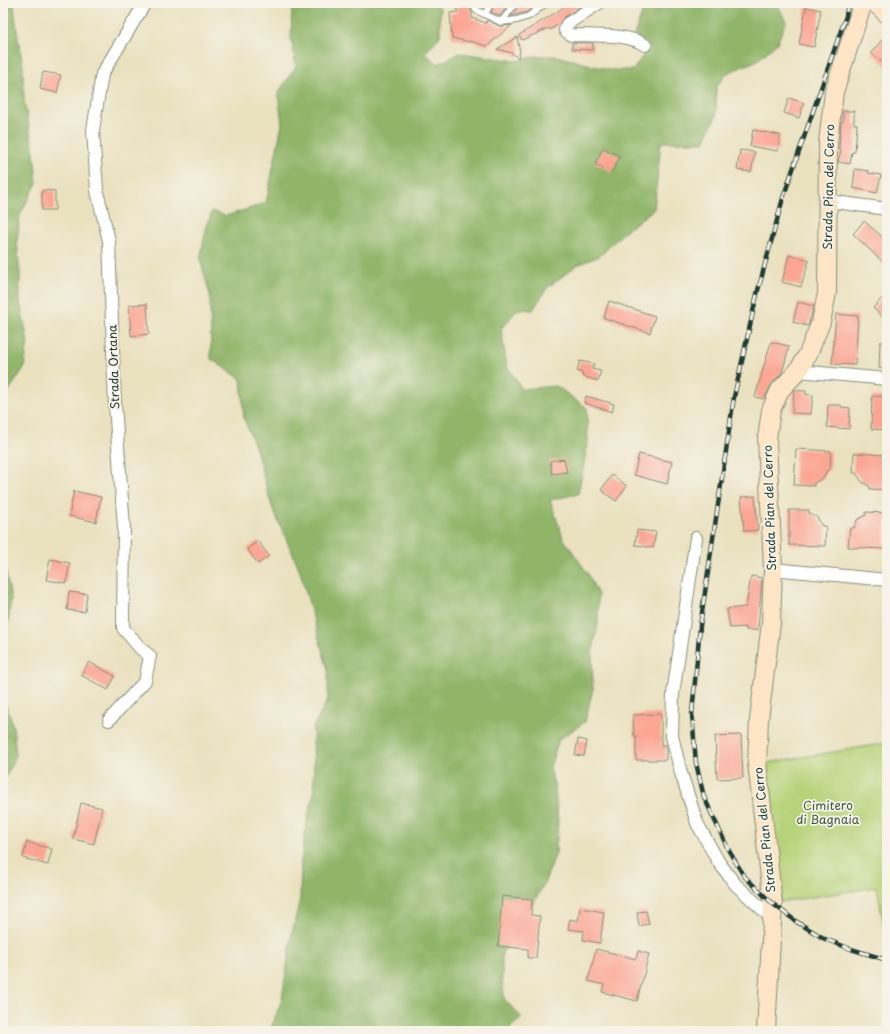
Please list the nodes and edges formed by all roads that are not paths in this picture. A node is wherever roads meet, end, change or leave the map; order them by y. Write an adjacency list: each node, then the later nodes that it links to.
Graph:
1 (145, 3): 20 (street, Strada Ortana)
2 (472, 3): 9 (lane)
3 (491, 3): 9 (lane)
4 (516, 3): 11 (lane)
5 (546, 3): 11 (lane)
6 (598, 3): 12 (street)
7 (863, 3): 13 (street, Strada Pian del Cerro)
8 (875, 3): 10 (street)
9 (485, 14): 11 (lane)
10 (887, 14)
11 (501, 22)
12 (645, 45)
13 (828, 201): 14 (street); 15 (street, Strada Pian del Cerro)
14 (887, 209)
15 (798, 371): 16 (street); 18 (street, Strada Pian del Cerro)
16 (887, 379)
17 (696, 538): 21 (street)
18 (773, 569): 19 (street); 21 (street, Strada Pian del Cerro)
19 (887, 580)
20 (109, 720)
21 (772, 918): 22 (street, Strada Pian del Cerro)
22 (766, 1031)

